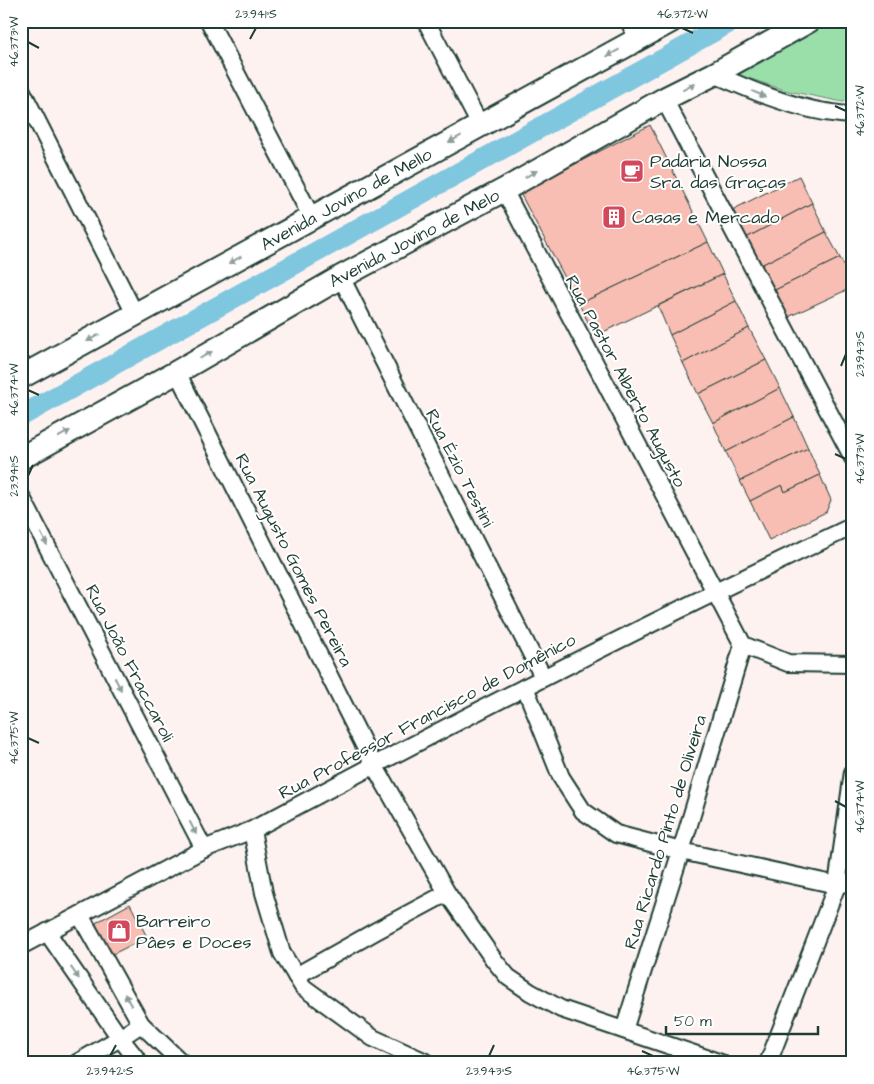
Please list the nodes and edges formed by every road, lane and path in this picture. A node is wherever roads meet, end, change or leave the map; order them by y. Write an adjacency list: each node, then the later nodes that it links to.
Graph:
1 (209, 21): 12 (street)
2 (426, 21): 10 (street)
3 (671, 21): 5 (main road, Avenida Jovino de Mello)
4 (809, 21): 6 (main road, Avenida Jovino de Melo)
5 (633, 30): 10 (main road, Avenida Jovino de Mello, one-way to 10)
6 (714, 74): 8 (main road, Avenida Jovino de Melo, one-way to 6); 9 (street, one-way to 9)
7 (21, 89): 14 (street)
8 (664, 99): 11 (main road, Avenida Jovino de Melo, one-way to 8); 18 (street)
9 (853, 115)
10 (480, 125): 12 (main road, Avenida Jovino de Mello, one-way to 12)
11 (504, 190): 13 (main road, Avenida Jovino de Melo); 21 (street, Rua Pastor Alberto Augusto)
12 (312, 218): 14 (main road, Avenida Jovino de Mello, one-way to 14)
13 (342, 277): 15 (main road, Avenida Jovino de Melo, one-way to 13); 24 (street, Rua Ézio Testini)
14 (135, 314): 16 (main road, Avenida Jovino de Mello, one-way to 16)
15 (177, 372): 17 (main road, Avenida Jovino de Melo, one-way to 15); 26 (street, Rua Augusto Gomes Pereira)
16 (21, 377)
17 (21, 458)
18 (853, 458)
19 (21, 496): 29 (street, Rua João Fraccaroli, one-way to 29)
20 (853, 526): 21 (street, Rua Professor Francisco de Domênico)
21 (714, 592): 22 (street, Rua Pastor Alberto Augusto); 24 (street, Rua Professor Francisco de Domênico)
22 (743, 645): 23 (street); 30 (street, Rua Ricardo Pinto de Oliveira)
23 (853, 664)
24 (543, 677): 25 (street, Rua Professor Francisco de Domênico)
25 (525, 687): 26 (street, Rua Professor Francisco de Domênico); 30 (street)
26 (374, 765): 28 (street, Rua Professor Francisco de Domênico); 33 (street, Rua Augusto Gomes Pereira)
27 (853, 772): 32 (street)
28 (252, 830): 29 (street, Rua Professor Francisco de Domênico); 37 (street)
29 (204, 849): 34 (street, Rua Professor Francisco de Domênico)
30 (681, 851): 32 (street); 39 (street, Rua Ricardo Pinto de Oliveira)
31 (853, 881): 32 (street)
32 (837, 885): 46 (street)
33 (448, 893): 37 (street); 39 (street, Rua Augusto Gomes Pereira)
34 (80, 915): 35 (street, Rua Professor Francisco de Domênico); 38 (street, one-way to 34)
35 (48, 932): 36 (street, Rua Professor Francisco de Domênico); 40 (street, one-way to 40)
36 (21, 946)
37 (296, 976): 44 (street)
38 (141, 1024): 40 (street); 43 (street)
39 (624, 1030): 45 (street, Rua Augusto Gomes Pereira)
40 (120, 1038): 41 (street); 42 (street)
41 (77, 1063)
42 (140, 1063)
43 (182, 1063)
44 (428, 1063)
45 (721, 1063)
46 (768, 1063)

